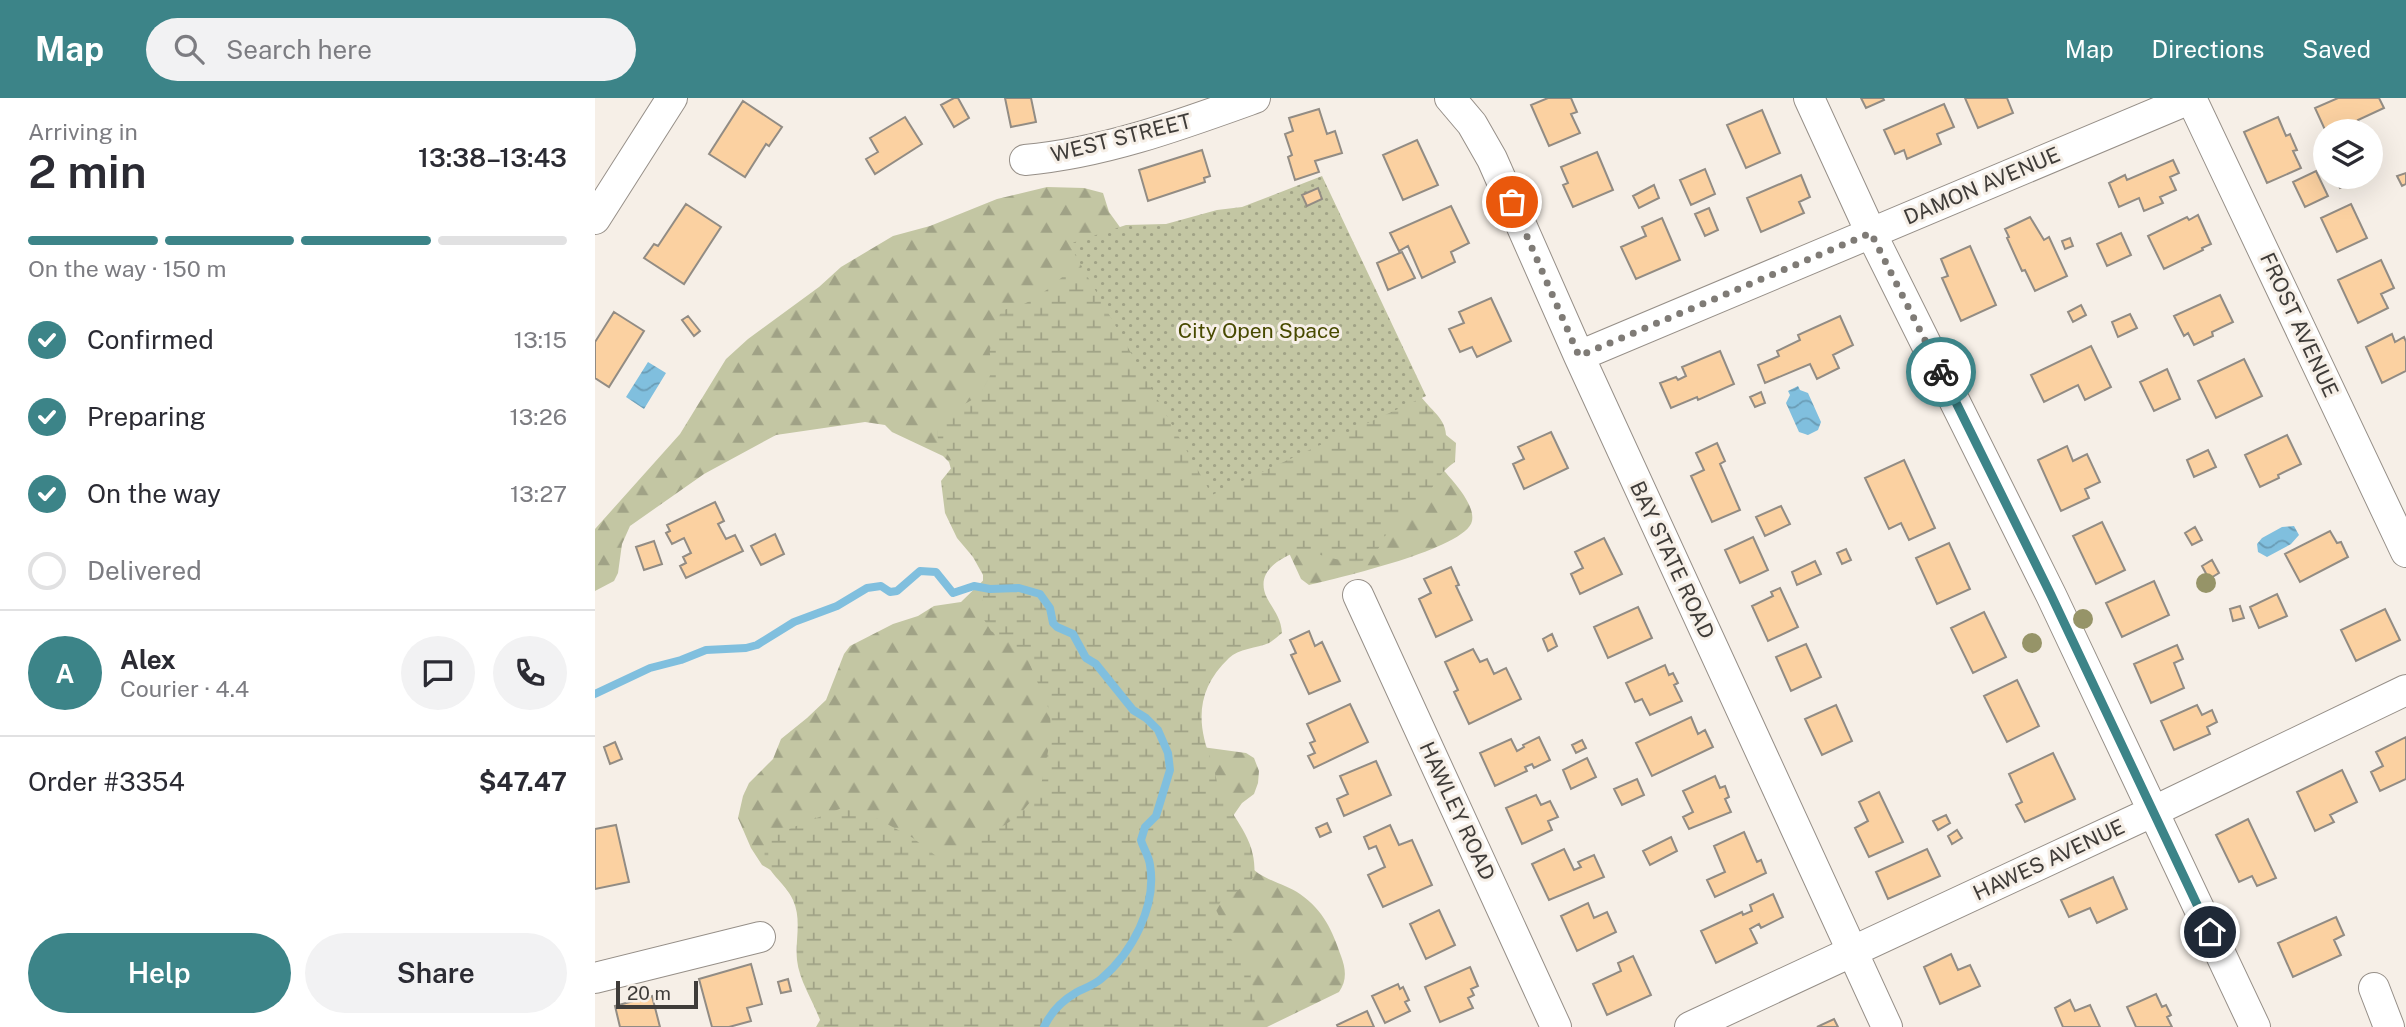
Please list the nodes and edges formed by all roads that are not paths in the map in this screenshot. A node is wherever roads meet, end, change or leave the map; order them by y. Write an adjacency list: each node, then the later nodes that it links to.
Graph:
1 (672, 98): 7 (street)
2 (1255, 98): 6 (street, WEST STREET)
3 (1450, 98): 9 (street, BAY STATE ROAD)
4 (1809, 98): 8 (street)
5 (2192, 98): 8 (street, DAMON AVENUE); 10 (street, FROST AVENUE)
6 (1024, 160)
7 (595, 219)
8 (1871, 233): 9 (street, DAMON AVENUE); 13 (street)
9 (1579, 356): 15 (street, BAY STATE ROAD)
10 (2406, 552)
11 (1358, 595): 18 (street, HAWLEY ROAD)
12 (2406, 690): 13 (street, HAWES AVENUE)
13 (2153, 812): 15 (street, HAWES AVENUE); 21 (street)
14 (760, 937): 16 (street)
15 (1852, 952): 19 (street, HAWES AVENUE); 20 (street, BAY STATE ROAD)
16 (595, 978)
17 (2374, 988): 22 (street)
18 (1556, 1027)
19 (1690, 1027)
20 (1887, 1027)
21 (2255, 1027)
22 (2389, 1027)

